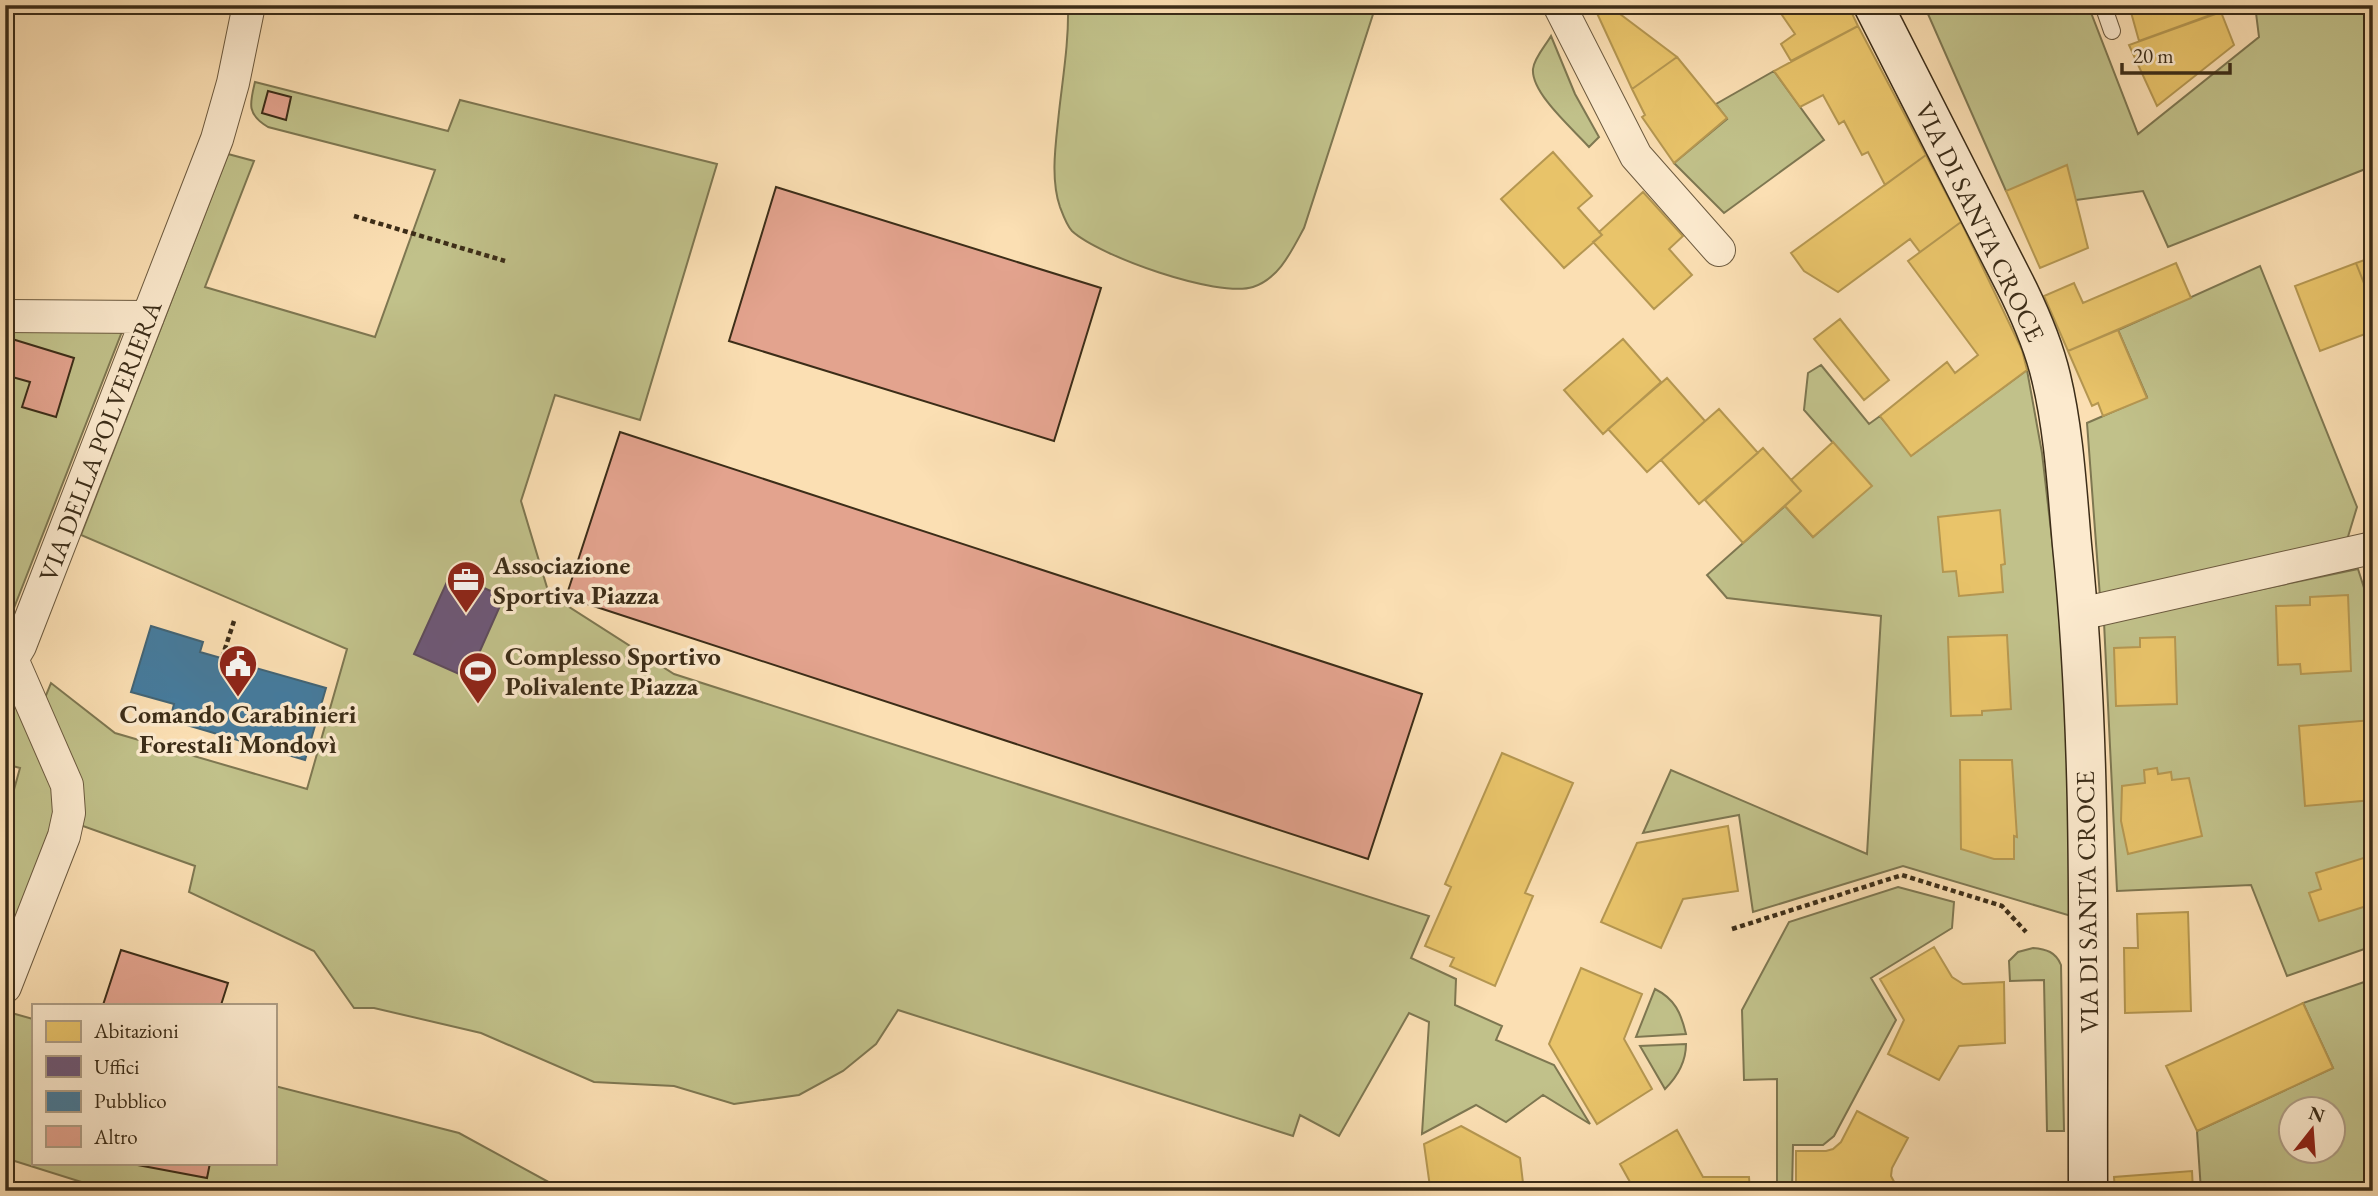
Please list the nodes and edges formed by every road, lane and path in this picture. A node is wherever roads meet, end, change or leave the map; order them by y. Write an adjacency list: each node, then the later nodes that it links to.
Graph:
1 (249, 5): 10 (street, VIA DELLA POLVERIERA)
2 (1559, 5): 7 (street)
3 (1873, 5): 12 (main road, VIA DI SANTA CROCE)
4 (2103, 5): 5 (lane)
5 (2112, 32)
6 (354, 216): 8 (path)
7 (1719, 250)
8 (505, 261)
9 (5, 316): 10 (street)
10 (148, 317): 15 (street, VIA DELLA POLVERIERA)
11 (2373, 550): 12 (street)
12 (2080, 614): 19 (main road, VIA DI SANTA CROCE)
13 (234, 621): 14 (path)
14 (222, 658)
15 (8, 661): 18 (street, VIA DELLA POLVERIERA)
16 (1732, 929): 17 (path)
17 (2026, 932)
18 (5, 987)
19 (2088, 1191)

